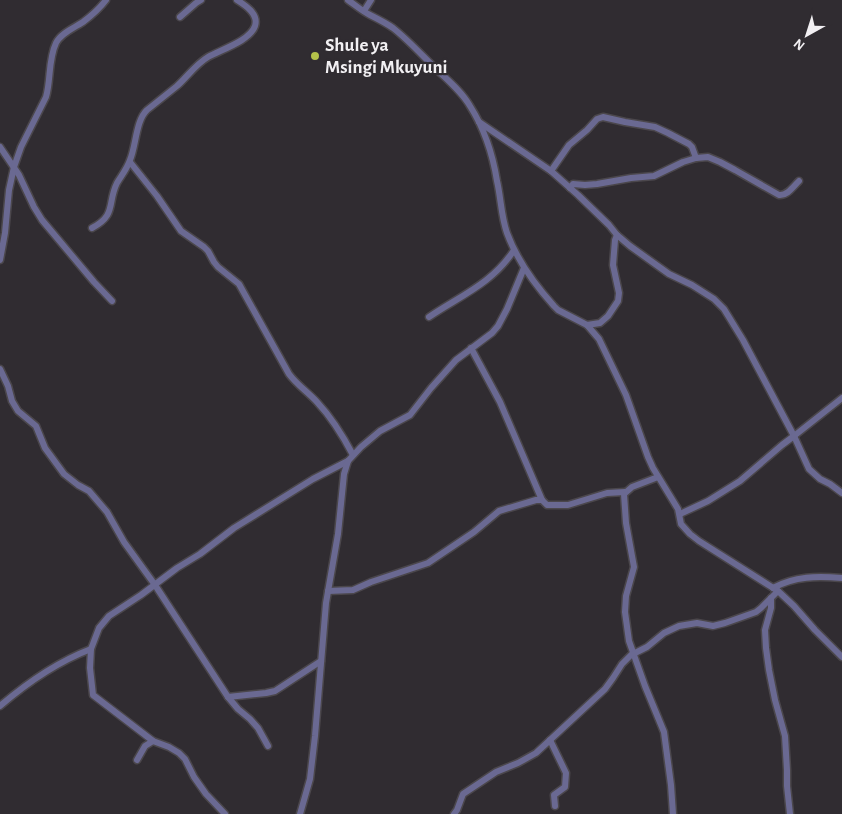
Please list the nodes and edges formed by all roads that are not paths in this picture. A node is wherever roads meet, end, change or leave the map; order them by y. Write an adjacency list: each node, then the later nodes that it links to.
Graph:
1 (201, 0): 7 (street)
2 (236, 0): 11 (street)
3 (348, 0): 6 (street)
4 (371, 0): 6 (street)
5 (103, 1): 12 (street)
6 (364, 11): 8 (street)
7 (180, 17)
8 (478, 121): 13 (street); 18 (street)
9 (0, 147): 12 (street)
10 (696, 158): 13 (street); 14 (street); 15 (street)
11 (130, 162): 16 (street); 28 (street)
12 (14, 167): 19 (street); 21 (street)
13 (551, 171): 15 (street)
14 (799, 181)
15 (570, 188): 17 (street)
16 (92, 228)
17 (617, 235): 23 (street); 27 (street)
18 (514, 250): 20 (street); 22 (street)
19 (0, 260)
20 (524, 268): 23 (street); 24 (street)
21 (112, 301)
22 (429, 317)
23 (587, 324): 29 (street)
24 (471, 348): 28 (street); 32 (street)
25 (0, 369): 35 (street)
26 (842, 398): 27 (street)
27 (794, 436): 31 (street); 33 (street)
28 (350, 458): 35 (street); 37 (street)
29 (658, 477): 30 (street); 33 (street)
30 (626, 492): 32 (street); 40 (street)
31 (842, 493)
32 (542, 500): 37 (street)
33 (680, 514): 36 (street)
34 (842, 578): 36 (street)
35 (155, 585): 39 (street); 43 (street)
36 (775, 590): 38 (street); 41 (street)
37 (328, 591): 42 (street)
38 (771, 598): 40 (street); 54 (street)
39 (91, 649): 44 (street); 46 (street)
40 (634, 654): 45 (street); 53 (street)
41 (842, 657)
42 (321, 661): 43 (street); 51 (street)
43 (228, 697): 47 (street)
44 (0, 706)
45 (550, 740): 49 (street); 52 (street)
46 (153, 741): 48 (street); 50 (street)
47 (268, 746)
48 (137, 760)
49 (556, 806)
50 (225, 814)
51 (300, 814)
52 (454, 814)
53 (672, 814)
54 (790, 814)

